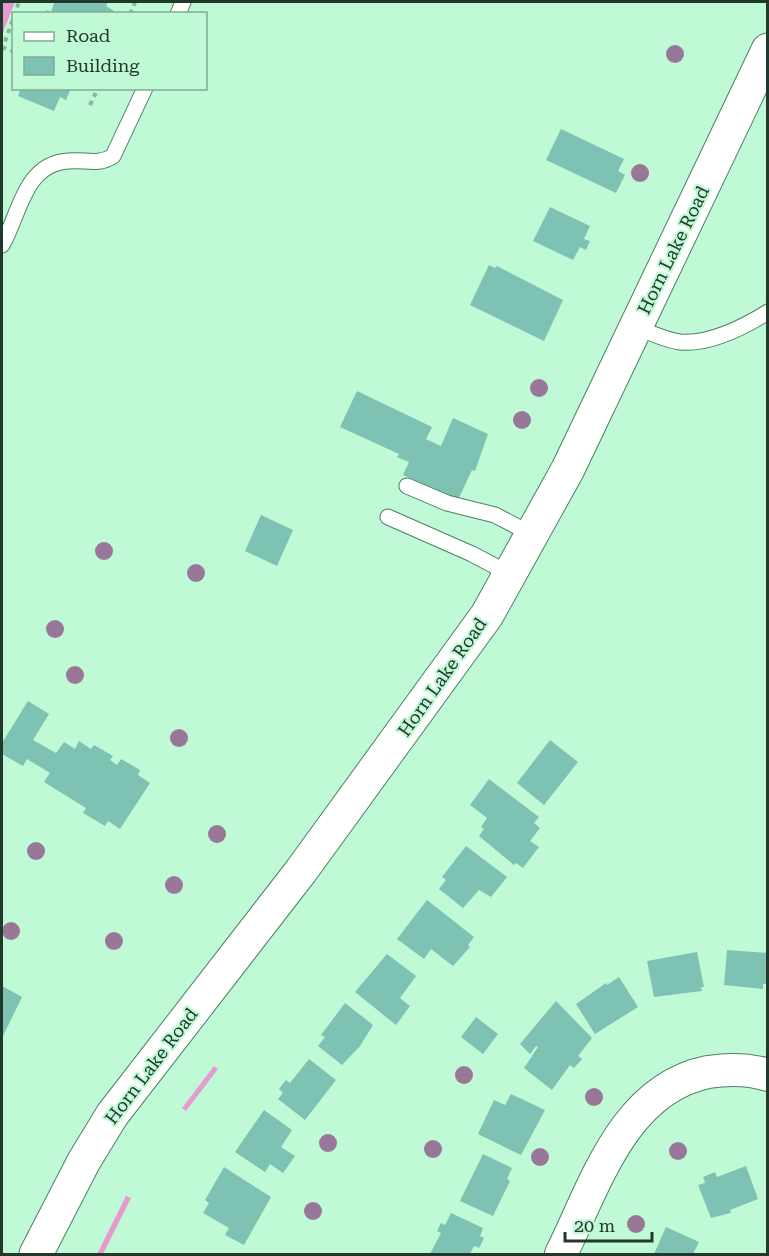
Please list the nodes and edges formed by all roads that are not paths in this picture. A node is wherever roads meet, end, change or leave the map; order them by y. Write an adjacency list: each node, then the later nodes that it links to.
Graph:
1 (768, 50): 5 (main road, Horn Lake Road)
2 (144, 90): 3 (lane)
3 (2, 245)
4 (768, 312): 5 (lane)
5 (636, 328): 8 (main road, Horn Lake Road)
6 (407, 486): 8 (lane)
7 (388, 517): 9 (lane)
8 (533, 535): 9 (main road, Horn Lake Road)
9 (510, 574): 11 (main road, Horn Lake Road)
10 (768, 1074): 12 (street)
11 (36, 1254)
12 (561, 1254)

